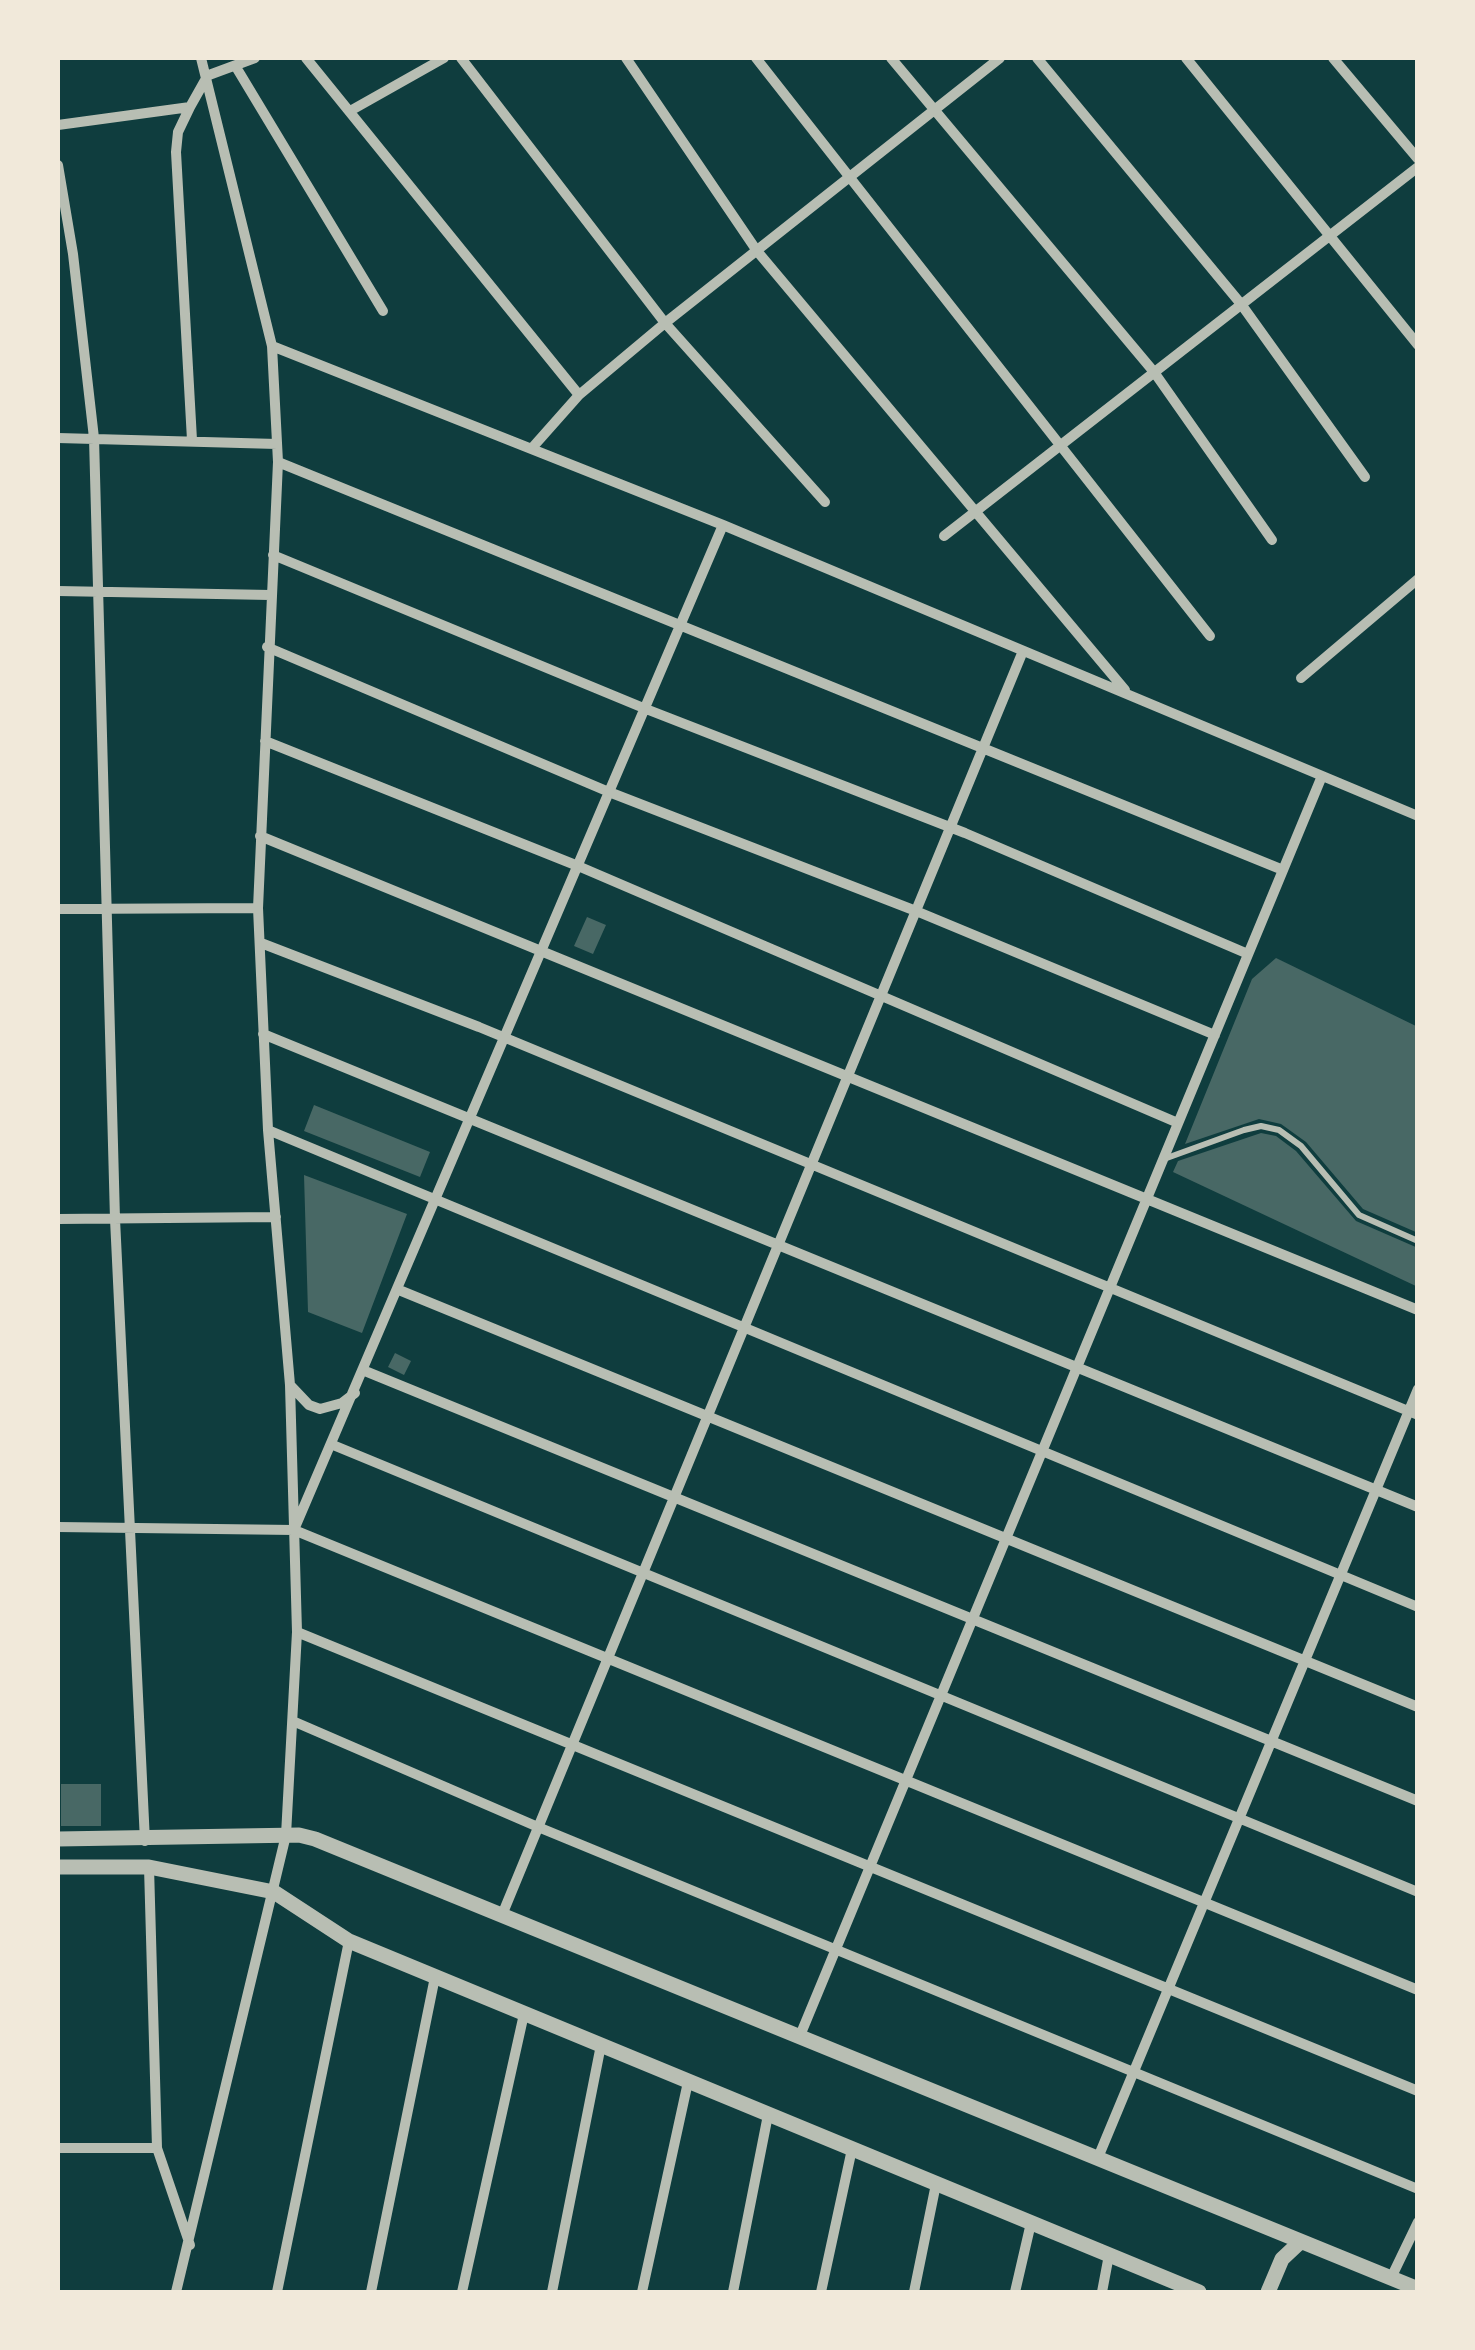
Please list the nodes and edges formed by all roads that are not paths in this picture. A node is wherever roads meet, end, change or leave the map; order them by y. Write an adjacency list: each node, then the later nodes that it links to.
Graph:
1 (201, 58): 14 (street)
2 (255, 58): 13 (street)
3 (306, 58): 17 (street)
4 (444, 58): 17 (street)
5 (461, 58): 27 (street)
6 (626, 58): 24 (street)
7 (756, 58): 22 (street)
8 (891, 58): 16 (street)
9 (1000, 58): 16 (street)
10 (1037, 58): 25 (street)
11 (1186, 58): 23 (street)
12 (1333, 58): 19 (street)
13 (236, 68): 14 (street); 26 (street)
14 (209, 75): 15 (street); 29 (street)
15 (190, 107): 18 (street); 34 (street)
16 (935, 111): 22 (street); 30 (street)
17 (350, 112): 31 (street)
18 (58, 125)
19 (1418, 158)
20 (58, 166): 33 (street)
21 (1418, 167): 23 (street)
22 (848, 180): 24 (street); 36 (street)
23 (1330, 234): 25 (street); 28 (street)
24 (757, 251): 27 (street); 41 (street)
25 (1241, 304): 30 (street); 39 (street)
26 (384, 311)
27 (664, 324): 31 (street); 40 (street)
28 (1418, 345)
29 (272, 346): 35 (street); 37 (street)
30 (1154, 372): 36 (street); 44 (street)
31 (580, 395): 37 (street)
32 (58, 438): 33 (street)
33 (94, 438): 34 (street); 48 (street)
34 (192, 440): 35 (street)
35 (277, 444): 38 (street)
36 (1059, 446): 41 (street); 51 (street)
37 (532, 448): 42 (street)
38 (278, 462): 45 (street); 50 (street)
39 (1365, 477)
40 (825, 502)
41 (973, 514): 43 (street); 55 (street)
42 (722, 525): 50 (street); 53 (street)
43 (944, 536)
44 (1272, 540)
45 (273, 555): 49 (street); 56 (street)
46 (1418, 578): 54 (street)
47 (58, 592): 48 (street)
48 (96, 592): 49 (street); 67 (street)
49 (270, 595): 52 (street)
50 (680, 625): 56 (street); 58 (street)
51 (1210, 636)
52 (267, 647): 57 (street); 60 (street)
53 (1023, 651): 55 (street); 58 (street)
54 (1301, 678)
55 (1128, 695): 59 (street)
56 (646, 710): 60 (street); 62 (street)
57 (265, 741): 63 (street); 64 (street)
58 (983, 748): 62 (street); 65 (street)
59 (1322, 776): 61 (street); 65 (street)
60 (610, 792): 64 (street); 69 (street)
61 (1418, 816)
62 (950, 828): 69 (street); 72 (street)
63 (260, 836): 68 (street); 71 (street)
64 (578, 866): 71 (street); 73 (street)
65 (1283, 870): 72 (street)
66 (58, 908): 67 (street)
67 (105, 908): 68 (street); 87 (street)
68 (258, 908): 70 (street)
69 (916, 911): 73 (street); 75 (street)
70 (261, 943): 74 (street); 76 (street)
71 (544, 948): 76 (street); 77 (street)
72 (1248, 954): 75 (street)
73 (881, 996): 77 (street); 79 (street)
74 (262, 1034): 78 (street); 80 (street)
75 (1215, 1035): 79 (street)
76 (506, 1038): 78 (street); 82 (street)
77 (848, 1074): 82 (street); 83 (street)
78 (472, 1118): 84 (street); 89 (street)
79 (1178, 1123): 81 (street)
80 (268, 1130): 84 (street); 85 (street)
81 (1163, 1160): 83 (street); 88 (lane)
82 (812, 1165): 89 (street); 90 (street)
83 (1147, 1198): 90 (street); 92 (street)
84 (436, 1199): 91 (street); 93 (street)
85 (276, 1217): 87 (street); 96 (street)
86 (58, 1219): 87 (street)
87 (116, 1219): 107 (street)
88 (1418, 1241)
89 (779, 1244): 93 (street); 94 (street)
90 (1110, 1288): 94 (street); 99 (street)
91 (399, 1290): 95 (street); 100 (street)
92 (1418, 1310)
93 (744, 1330): 100 (street); 102 (street)
94 (1077, 1367): 102 (street); 103 (street)
95 (364, 1370): 98 (street); 104 (street)
96 (290, 1384): 98 (street); 108 (street)
97 (1418, 1389): 99 (street)
98 (356, 1392): 101 (street)
99 (1413, 1413): 103 (street)
100 (708, 1416): 104 (street); 109 (street)
101 (333, 1445): 108 (street); 110 (street)
102 (1041, 1452): 109 (street); 111 (street)
103 (1376, 1490): 105 (street); 111 (street)
104 (674, 1497): 110 (street); 113 (street)
105 (1418, 1507)
106 (58, 1526): 107 (street)
107 (130, 1527): 108 (street); 128 (street)
108 (294, 1530): 114 (street); 115 (street)
109 (1006, 1539): 113 (street); 116 (street)
110 (643, 1573): 115 (street); 117 (street)
111 (1340, 1576): 112 (street); 116 (street)
112 (1418, 1607)
113 (972, 1619): 117 (street); 120 (street)
114 (297, 1632): 119 (street); 121 (street)
115 (609, 1657): 121 (street); 122 (street)
116 (1304, 1661): 118 (street); 120 (street)
117 (940, 1696): 122 (street); 124 (street)
118 (1418, 1707)
119 (295, 1722): 125 (street); 126 (street)
120 (1271, 1742): 123 (street); 124 (street)
121 (572, 1745): 125 (street); 131 (street)
122 (906, 1779): 131 (street); 134 (street)
123 (1418, 1802)
124 (1239, 1818): 133 (street); 134 (street)
125 (538, 1827): 135 (street); 137 (street)
126 (286, 1836): 128 (street); 132 (street); 135 (street)
127 (58, 1839): 128 (street)
128 (146, 1841)
129 (58, 1867): 130 (street)
130 (150, 1867): 132 (street); 149 (street)
131 (870, 1867): 137 (street); 139 (street)
132 (274, 1892): 136 (street); 157 (street)
133 (1418, 1892)
134 (1204, 1902): 139 (street); 140 (street)
135 (502, 1915): 142 (street)
136 (349, 1941): 138 (street); 162 (street)
137 (834, 1949): 142 (street); 144 (street)
138 (436, 1978): 141 (street); 163 (street)
139 (1168, 1989): 144 (street); 146 (street)
140 (1418, 1990)
141 (524, 2014): 143 (street); 164 (street)
142 (799, 2038): 151 (street)
143 (601, 2046): 145 (street); 165 (street)
144 (1132, 2072): 151 (street); 153 (street)
145 (688, 2082): 147 (street); 166 (street)
146 (1418, 2091)
147 (768, 2115): 150 (street); 167 (street)
148 (58, 2148): 149 (street)
149 (157, 2148): 157 (street)
150 (852, 2150): 152 (street); 168 (street)
151 (1096, 2161): 156 (street)
152 (936, 2184): 155 (street); 169 (street)
153 (1418, 2190)
154 (1418, 2222): 159 (street)
155 (1031, 2223): 158 (street); 170 (street)
156 (1298, 2244): 159 (street); 173 (street)
157 (190, 2246): 161 (street)
158 (1109, 2255): 171 (street); 172 (street)
159 (1391, 2285): 160 (street)
160 (1418, 2289)
161 (176, 2292)
162 (278, 2292)
163 (371, 2292)
164 (462, 2292)
165 (552, 2292)
166 (642, 2292)
167 (733, 2292)
168 (821, 2292)
169 (914, 2292)
170 (1016, 2292)
171 (1102, 2292)
172 (1196, 2292)
173 (1268, 2292)

